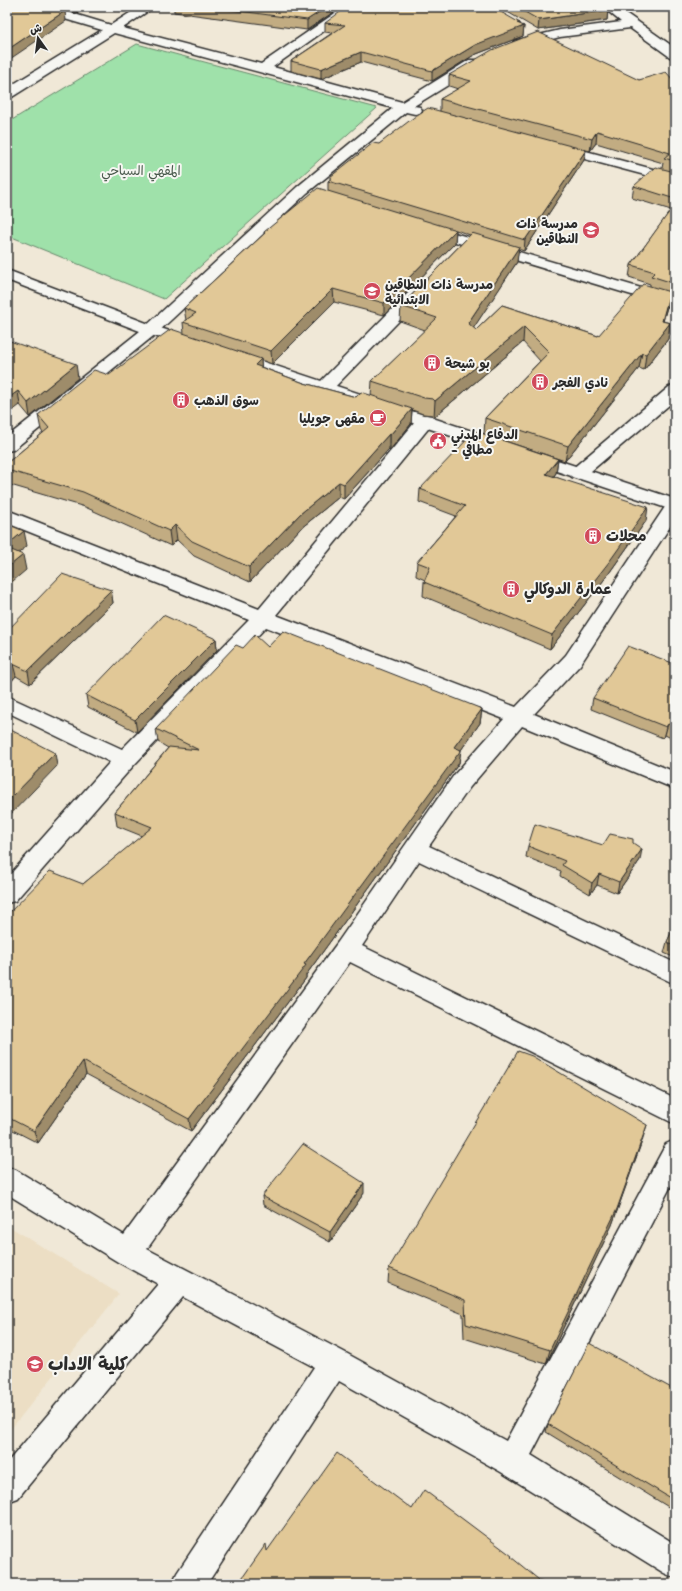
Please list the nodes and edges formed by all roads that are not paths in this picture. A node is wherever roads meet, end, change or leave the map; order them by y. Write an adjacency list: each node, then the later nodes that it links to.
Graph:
1 (38, 7): 7 (main road)
2 (126, 7): 7 (main road)
3 (148, 7): 8 (main road)
4 (352, 7): 15 (main road)
5 (609, 7): 6 (main road)
6 (631, 24): 10 (main road); 13 (main road)
7 (97, 25): 8 (main road); 12 (main road)
8 (112, 29): 15 (main road); 16 (main road)
9 (525, 30): 10 (main road)
10 (538, 38): 11 (main road)
11 (508, 47)
12 (59, 48)
13 (675, 54)
14 (487, 56): 17 (main road)
15 (263, 68): 17 (main road)
16 (7, 94)
17 (403, 107): 18 (main road); 21 (main road)
18 (426, 113)
19 (547, 145): 20 (main road)
20 (675, 179)
21 (302, 190): 22 (main road); 27 (main road)
22 (317, 195)
23 (415, 225): 26 (main road)
24 (7, 275): 27 (main road)
25 (435, 275): 28 (main road)
26 (675, 303)
27 (151, 330): 28 (main road); 31 (main road)
28 (325, 387): 30 (main road)
29 (675, 391): 32 (main road)
30 (426, 420): 32 (main road); 35 (main road)
31 (7, 446)
32 (578, 473): 33 (main road)
33 (675, 505): 37 (main road)
34 (7, 516): 35 (main road)
35 (263, 618): 37 (main road); 38 (main road)
36 (7, 703): 38 (main road)
37 (519, 716): 39 (main road); 40 (main road)
38 (125, 760): 41 (main road)
39 (675, 781)
40 (415, 849): 43 (main road); 44 (main road)
41 (16, 870): 42 (main road)
42 (7, 894)
43 (346, 949): 45 (main road); 48 (main road)
44 (675, 974)
45 (675, 1112)
46 (675, 1152): 51 (main road)
47 (7, 1179): 48 (main road)
48 (128, 1253): 49 (main road)
49 (179, 1280): 50 (main road); 52 (main road)
50 (334, 1362): 51 (main road); 54 (main road)
51 (512, 1461): 53 (main road)
52 (7, 1487)
53 (675, 1562)
54 (188, 1584)

